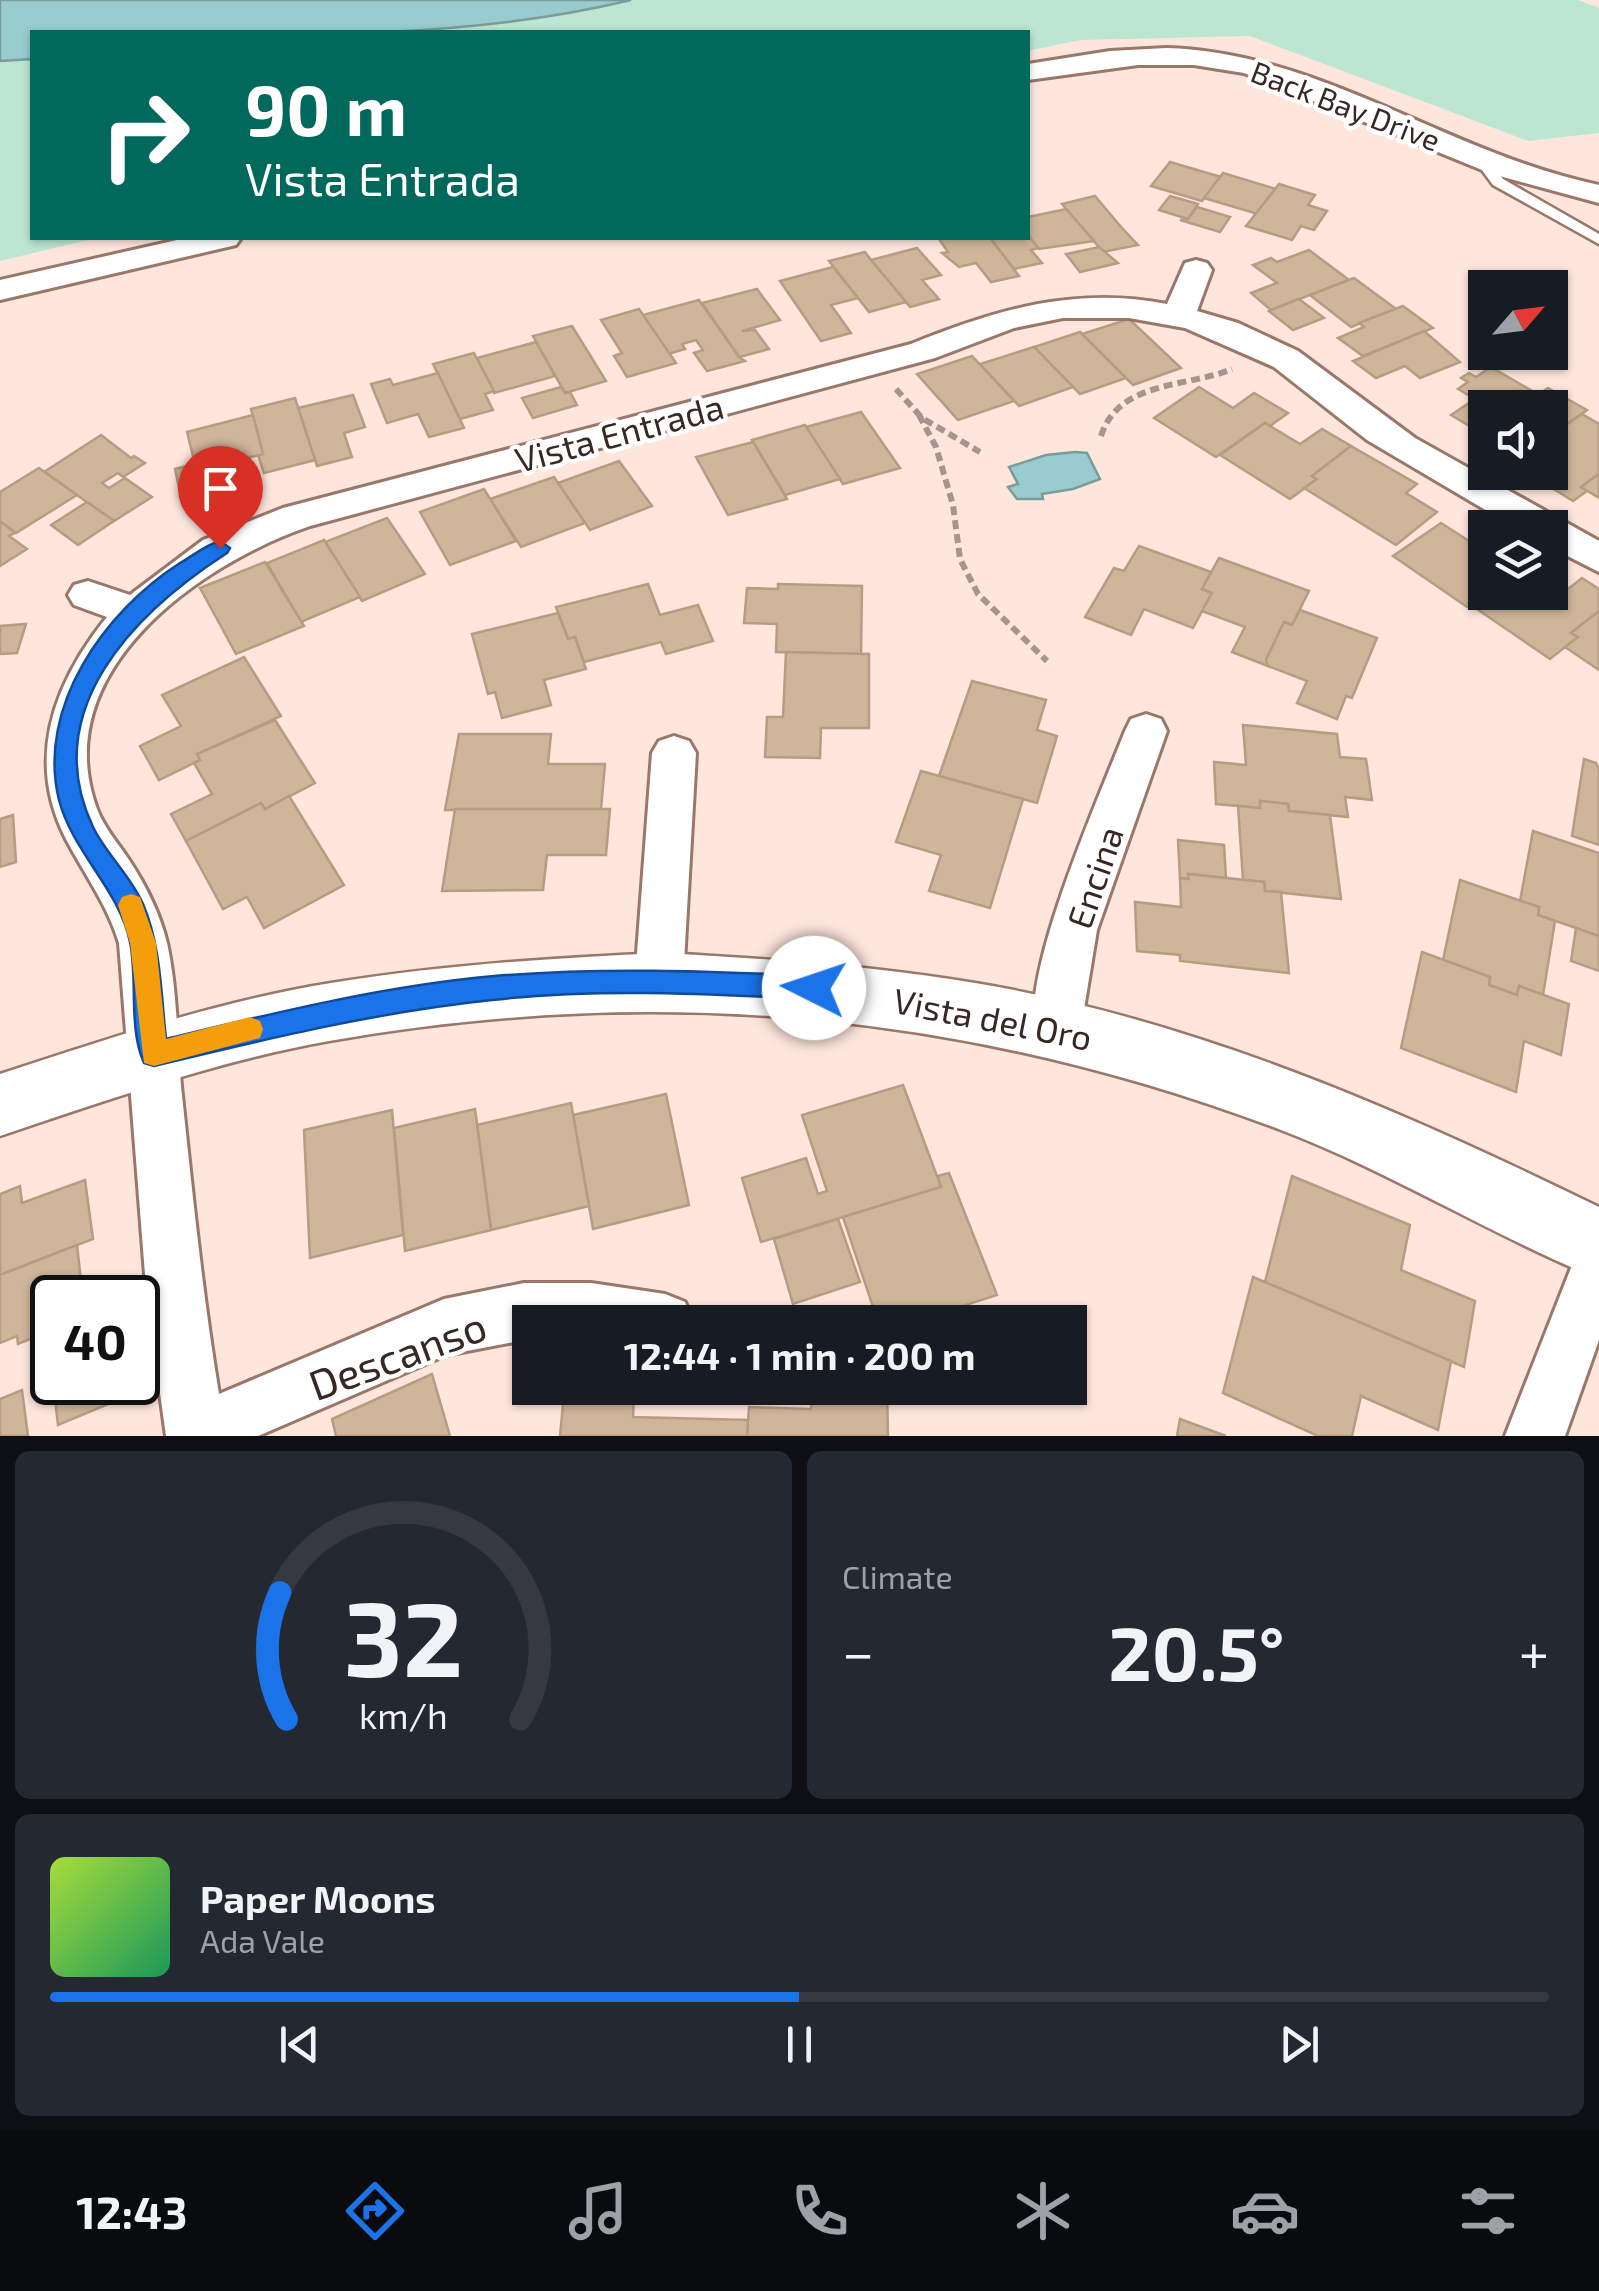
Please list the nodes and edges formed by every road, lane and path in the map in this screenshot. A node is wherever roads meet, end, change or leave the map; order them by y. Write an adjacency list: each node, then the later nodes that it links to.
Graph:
1 (1030, 72): 2 (street, Back Bay Drive)
2 (1480, 158): 3 (street, Back Bay Drive); 5 (lane)
3 (1599, 194)
4 (215, 240): 7 (street)
5 (1599, 240)
6 (1196, 270): 8 (street)
7 (0, 290)
8 (1178, 316): 14 (street, Vista Entrada); 18 (street, Vista Entrada)
9 (1237, 366): 12 (path)
10 (891, 382): 11 (path)
11 (919, 416): 13 (path); 19 (path)
12 (1102, 436)
13 (980, 452)
14 (1515, 510)
15 (1568, 540): 16 (street, Vista Entrada)
16 (1599, 558)
17 (88, 595): 18 (street)
18 (134, 612): 24 (street, Vista Entrada)
19 (1047, 661)
20 (1146, 730): 23 (street, Encina)
21 (674, 754): 22 (street)
22 (659, 980): 23 (street, Vista del Oro); 24 (street, Vista del Oro)
23 (1056, 1027): 26 (street, Vista del Oro)
24 (154, 1054): 25 (street, Vista del Oro); 29 (street, Vista Entrada)
25 (0, 1105)
26 (1599, 1244)
27 (1599, 1264): 30 (street)
28 (512, 1313): 29 (street, Descanso)
29 (196, 1434)
30 (1535, 1436)

